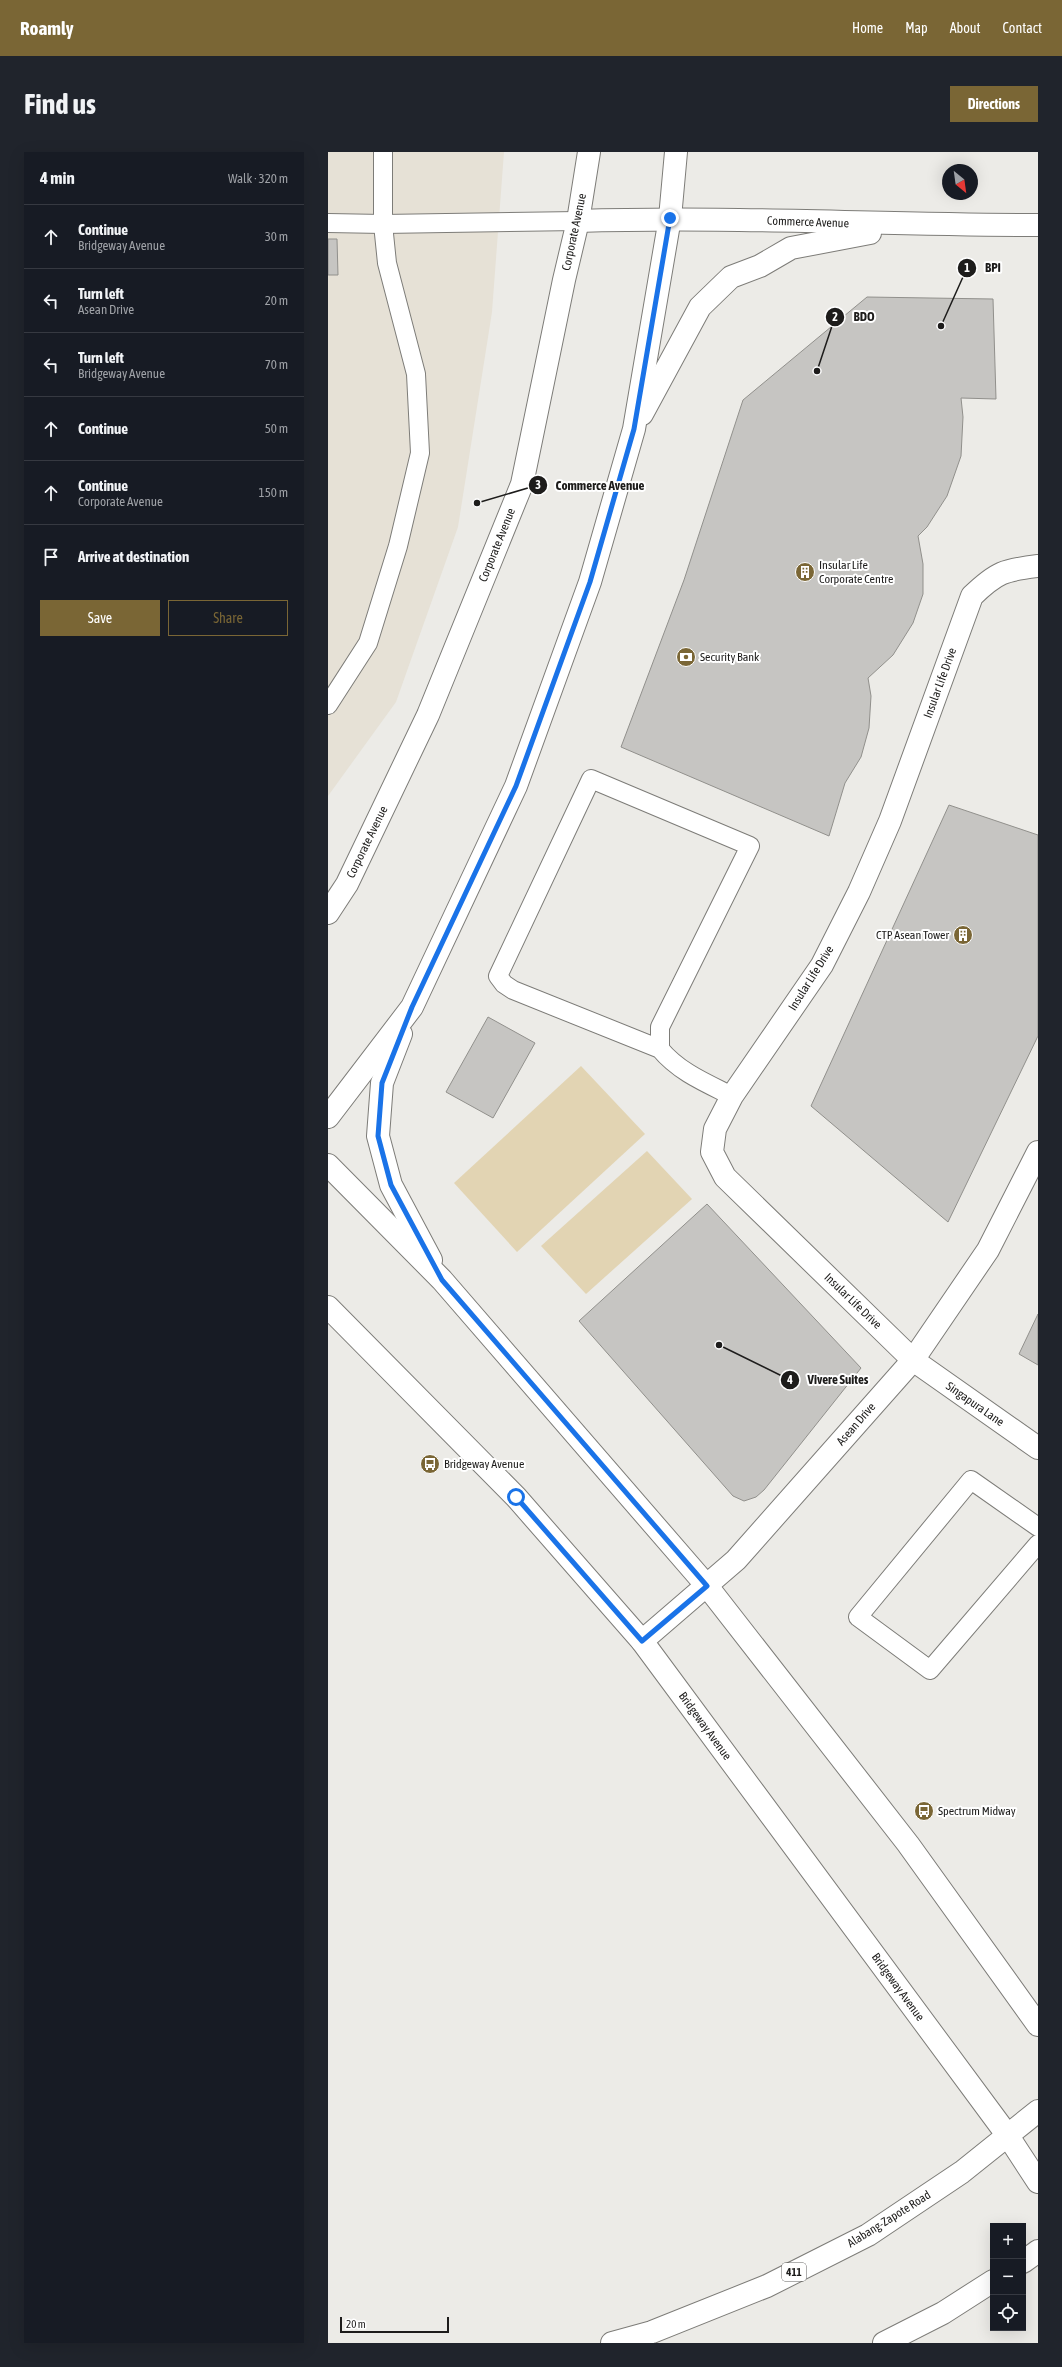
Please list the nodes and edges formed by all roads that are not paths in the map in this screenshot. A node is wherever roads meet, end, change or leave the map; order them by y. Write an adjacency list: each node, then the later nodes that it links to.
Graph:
1 (383, 152): 7 (lane)
2 (589, 152): 5 (main road, Corporate Avenue)
3 (676, 152): 4 (main road)
4 (670, 218): 5 (main road, Commerce Avenue); 8 (main road, Commerce Avenue); 10 (main road)
5 (578, 221): 7 (lane); 13 (main road, Corporate Avenue)
6 (328, 223): 7 (lane)
7 (383, 224): 12 (lane)
8 (912, 225): 9 (main road, Commerce Avenue); 10 (main road)
9 (1038, 225)
10 (634, 429): 14 (main road)
11 (1038, 566): 16 (main road, Insular Life Drive)
12 (328, 705)
13 (328, 913)
14 (412, 1007): 17 (main road); 20 (main road)
15 (660, 1049): 15 (lane); 16 (lane)
16 (732, 1096): 24 (main road, Insular Life Drive)
17 (328, 1117)
18 (1038, 1152): 24 (main road, Asean Drive)
19 (328, 1165): 20 (main road)
20 (442, 1280): 28 (main road)
21 (328, 1307): 23 (main road, Bridgeway Avenue)
22 (328, 1331): 23 (main road)
23 (369, 1350): 29 (main road, Bridgeway Avenue)
24 (912, 1360): 25 (main road, Singapura Lane); 28 (main road, Asean Drive)
25 (1038, 1448)
26 (1038, 1527): 27 (lane)
27 (1038, 1544)
28 (707, 1586): 29 (main road, Asean Drive); 30 (main road)
29 (642, 1641): 32 (main road, Bridgeway Avenue)
30 (1038, 2026)
31 (1038, 2112): 32 (main road, Alabang-Zapote Road / 411)
32 (1008, 2136): 33 (main road, Bridgeway Avenue); 37 (main road, Alabang-Zapote Road / 411)
33 (1038, 2182)
34 (1038, 2251): 35 (main road)
35 (1026, 2260)
36 (990, 2283): 38 (main road)
37 (612, 2343)
38 (884, 2343)

